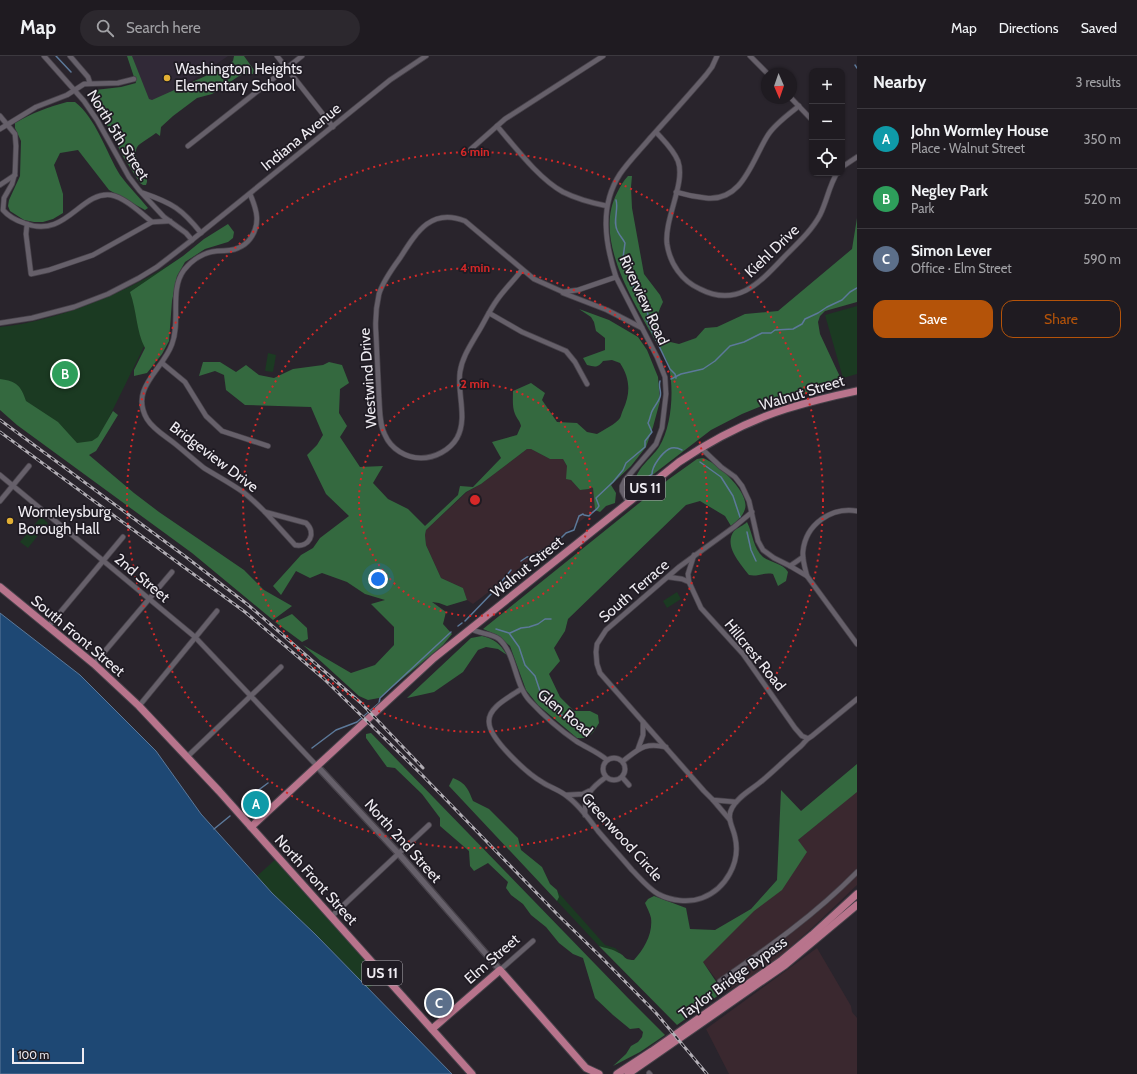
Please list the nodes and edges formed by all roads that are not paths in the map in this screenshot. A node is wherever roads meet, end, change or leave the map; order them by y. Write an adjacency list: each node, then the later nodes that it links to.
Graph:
1 (44, 56): 13 (street, North 5th Street)
2 (70, 56): 12 (street)
3 (276, 56): 9 (street)
4 (302, 56): 9 (street)
5 (426, 56): 19 (street, Indiana Avenue)
6 (603, 56): 18 (street)
7 (717, 56): 21 (street, Riverview Road)
8 (750, 56): 10 (street)
9 (286, 68): 19 (street); 22 (street)
10 (762, 68)
11 (134, 79): 12 (street)
12 (90, 83): 13 (street)
13 (75, 90): 17 (street); 30 (street, North 5th Street)
14 (799, 106): 16 (street); 29 (street)
15 (0, 116): 17 (street)
16 (809, 117)
17 (7, 124): 20 (street); 26 (street)
18 (497, 126): 23 (street); 32 (street)
19 (333, 127): 31 (street, Indiana Avenue)
20 (0, 129)
21 (656, 132): 29 (street, Kiehl Drive); 32 (street, Riverview Road)
22 (188, 146)
23 (471, 150)
24 (857, 157): 25 (street)
25 (845, 165)
26 (15, 175): 28 (street); 35 (street)
27 (836, 176): 29 (street, Kiehl Drive)
28 (0, 185)
29 (676, 192)
30 (142, 193): 33 (street, North 5th Street); 36 (street)
31 (250, 194): 36 (street, Indiana Avenue); 44 (street, Bridgeview Drive)
32 (607, 206): 39 (street, Riverview Road)
33 (170, 221): 34 (street); 37 (street, North 5th Street)
34 (152, 222): 35 (street); 35 (street)
35 (27, 224)
36 (201, 233): 37 (street, Indiana Avenue)
37 (192, 240): 42 (street, Indiana Avenue)
38 (522, 270): 40 (street, Westwind Drive); 41 (street, Westwind Drive); 41 (street, Westwind Drive)
39 (616, 277): 40 (street); 43 (street, Riverview Road)
40 (563, 292): 43 (street, Westwind Drive)
41 (489, 313): 45 (street)
42 (0, 323)
43 (642, 328): 53 (street, Riverview Road)
44 (162, 363): 47 (street); 55 (street, Bridgeview Drive)
45 (587, 384)
46 (857, 391): 48 (main road, Walnut Street / US 11)
47 (268, 446)
48 (701, 448): 53 (main road, Walnut Street / US 11); 56 (street)
49 (29, 466): 51 (street)
50 (0, 476): 51 (street, 2nd Street)
51 (13, 486): 52 (street); 60 (street, 2nd Street)
52 (0, 501)
53 (628, 502): 70 (main road, Walnut Street / US 11)
54 (857, 511): 59 (street)
55 (265, 512): 55 (street, Bridgeview Drive)
56 (752, 512): 58 (street, South Terrace); 61 (street)
57 (123, 537): 60 (street)
58 (694, 555): 64 (street, South Terrace); 65 (street)
59 (803, 557): 61 (street); 63 (street)
60 (104, 561): 67 (street, 2nd Street); 69 (street)
61 (790, 566): 63 (street)
62 (172, 572): 67 (street)
63 (807, 576): 72 (street)
64 (668, 577): 65 (street); 79 (street, South Terrace)
65 (689, 582): 80 (street, Hillcrest Road)
66 (0, 587): 69 (main road, South Front Street)
67 (150, 599): 71 (street, 2nd Street); 73 (street)
68 (217, 610): 71 (street)
69 (48, 627): 73 (main road, South Front Street)
70 (471, 629): 75 (street, Glen Road); 86 (main road, Walnut Street / US 11)
71 (195, 637): 76 (street, North 2nd Street); 78 (street)
72 (857, 644)
73 (94, 664): 78 (main road, South Front Street)
74 (281, 667): 76 (street)
75 (521, 689): 84 (street, Glen Road); 91 (street, Greenwood Circle)
76 (251, 696): 83 (street); 86 (street, North 2nd Street)
77 (857, 699): 80 (street)
78 (139, 706): 83 (main road, North Front Street)
79 (643, 722): 81 (street, South Terrace); 82 (street)
80 (807, 738): 93 (street)
81 (666, 747): 82 (street); 92 (street, South Terrace)
82 (638, 750): 85 (street)
83 (188, 757): 97 (main road, North Front Street)
84 (607, 760): 85 (street, Glen Road); 87 (street)
85 (623, 762): 88 (street)
86 (317, 766): 97 (main road, Walnut Street / US 11); 98 (street, North 2nd Street)
87 (606, 777): 88 (street); 90 (street)
88 (622, 777): 89 (street)
89 (629, 785)
90 (590, 791): 91 (street); 94 (street)
91 (566, 795): 94 (street, Greenwood Circle)
92 (713, 800): 93 (street); 95 (street, South Terrace)
93 (736, 802): 95 (street)
94 (585, 815): 95 (street, Greenwood Circle)
95 (730, 820)
96 (430, 825): 98 (street)
97 (251, 827): 102 (main road, North Front Street / US 11)
98 (399, 854): 102 (street); 104 (street, North 2nd Street)
99 (857, 872): 105 (street)
100 (857, 894): 108 (main road, Taylor Bridge Bypass)
101 (857, 905): 108 (main road, Taylor Bridge Bypass)
102 (332, 916): 106 (main road, North Front Street / US 11)
103 (533, 941): 104 (street, Elm Street)
104 (500, 970): 106 (main road, Elm Street); 107 (main road, North 2nd Street)
105 (720, 981)
106 (432, 1029): 109 (main road, North Front Street / US 11)
107 (587, 1071): 110 (main road)
108 (622, 1073): 111 (main road)
109 (472, 1074)
110 (599, 1074)
111 (611, 1074)

